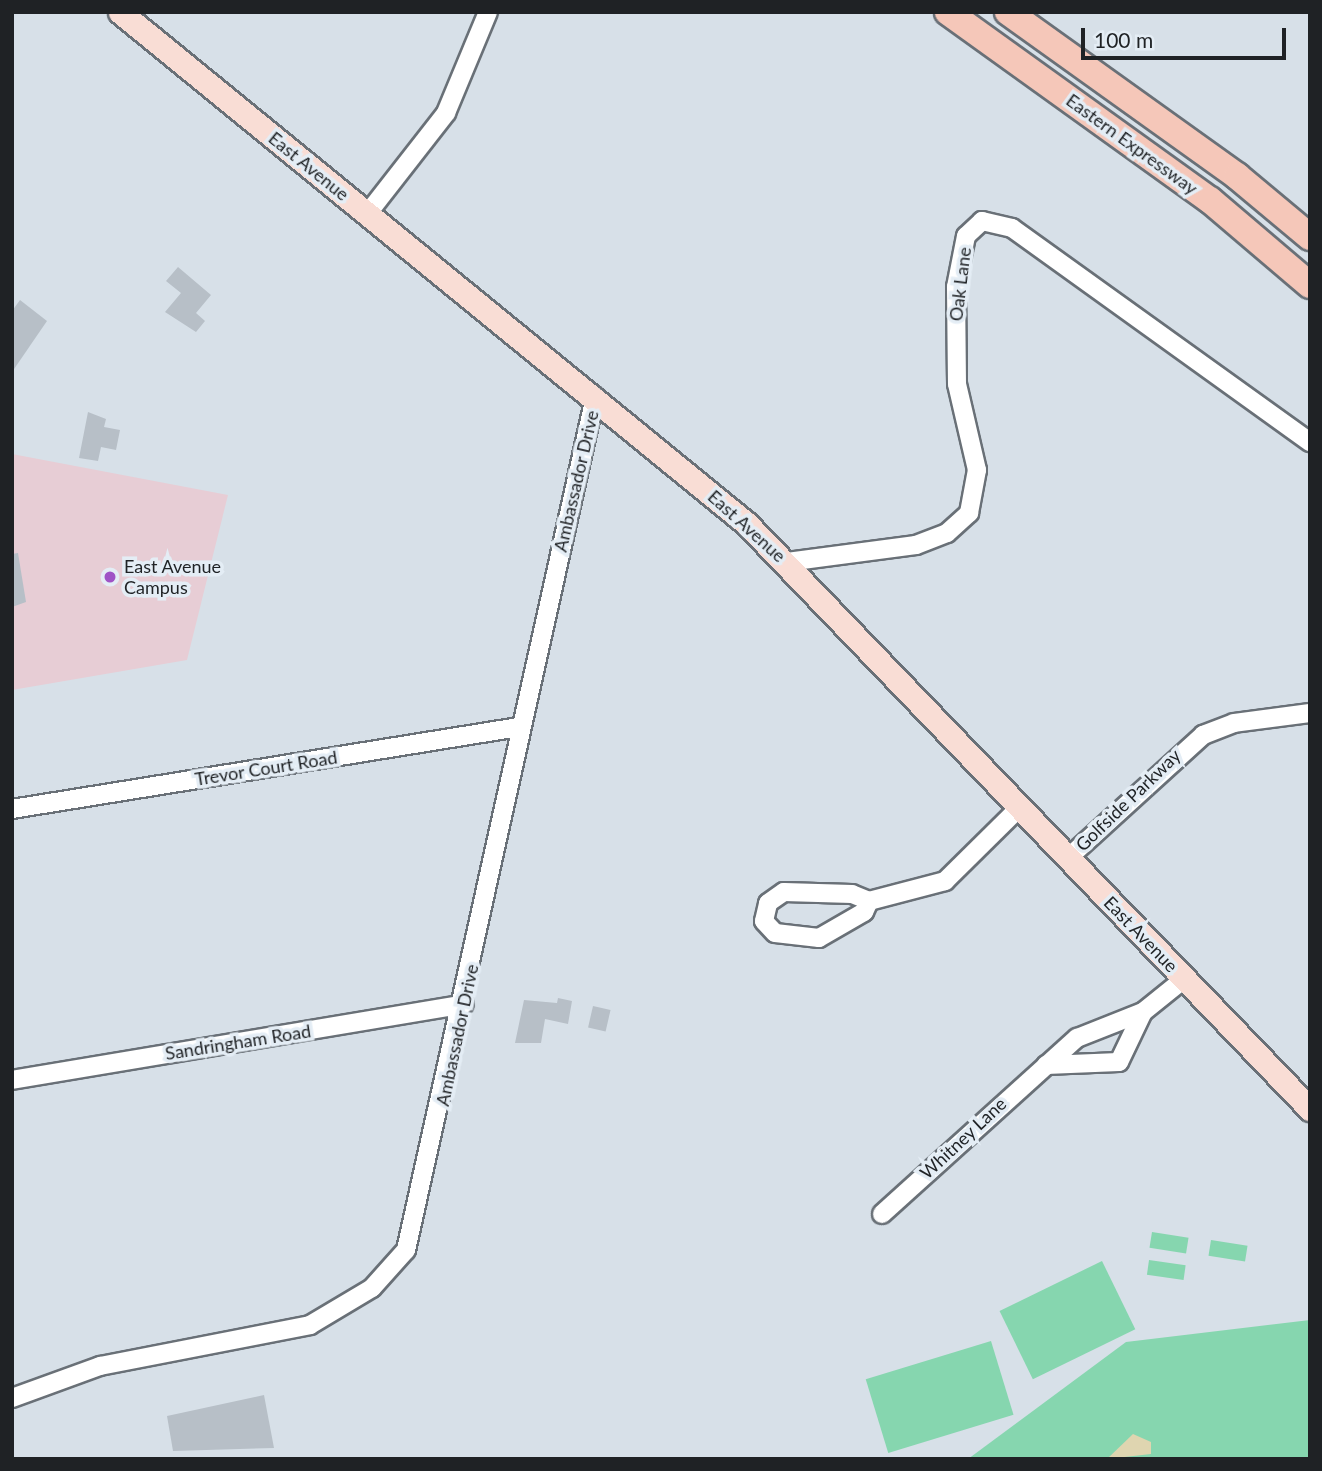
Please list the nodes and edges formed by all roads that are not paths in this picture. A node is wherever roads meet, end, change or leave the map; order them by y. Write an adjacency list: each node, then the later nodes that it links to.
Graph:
1 (120, 12): 5 (main road, East Avenue)
2 (488, 12): 5 (street)
3 (948, 12): 7 (highway, Eastern Expressway)
4 (1008, 12): 6 (highway, Eastern Expressway)
5 (368, 213): 8 (main road, East Avenue)
6 (1310, 237)
7 (1310, 285)
8 (595, 397): 10 (main road, East Avenue); 12 (street, Ambassador Drive)
9 (1310, 442): 10 (street, Oak Lane)
10 (787, 562): 13 (main road, East Avenue)
11 (1310, 713): 15 (street, Golfside Parkway)
12 (519, 727): 14 (street, Trevor Court Road); 18 (street, Ambassador Drive)
13 (1020, 807): 15 (main road, East Avenue); 16 (street)
14 (12, 809)
15 (1068, 858): 17 (main road, East Avenue)
16 (869, 901): 16 (street)
17 (1184, 979): 19 (street, Whitney Lane); 22 (main road, East Avenue)
18 (464, 1003): 21 (street, Sandringham Road); 24 (street, Ambassador Drive)
19 (1143, 1012): 20 (street, Whitney Lane); 20 (street, Whitney Lane)
20 (1046, 1065): 23 (street, Whitney Lane)
21 (12, 1080)
22 (1310, 1109)
23 (882, 1214)
24 (12, 1398)

